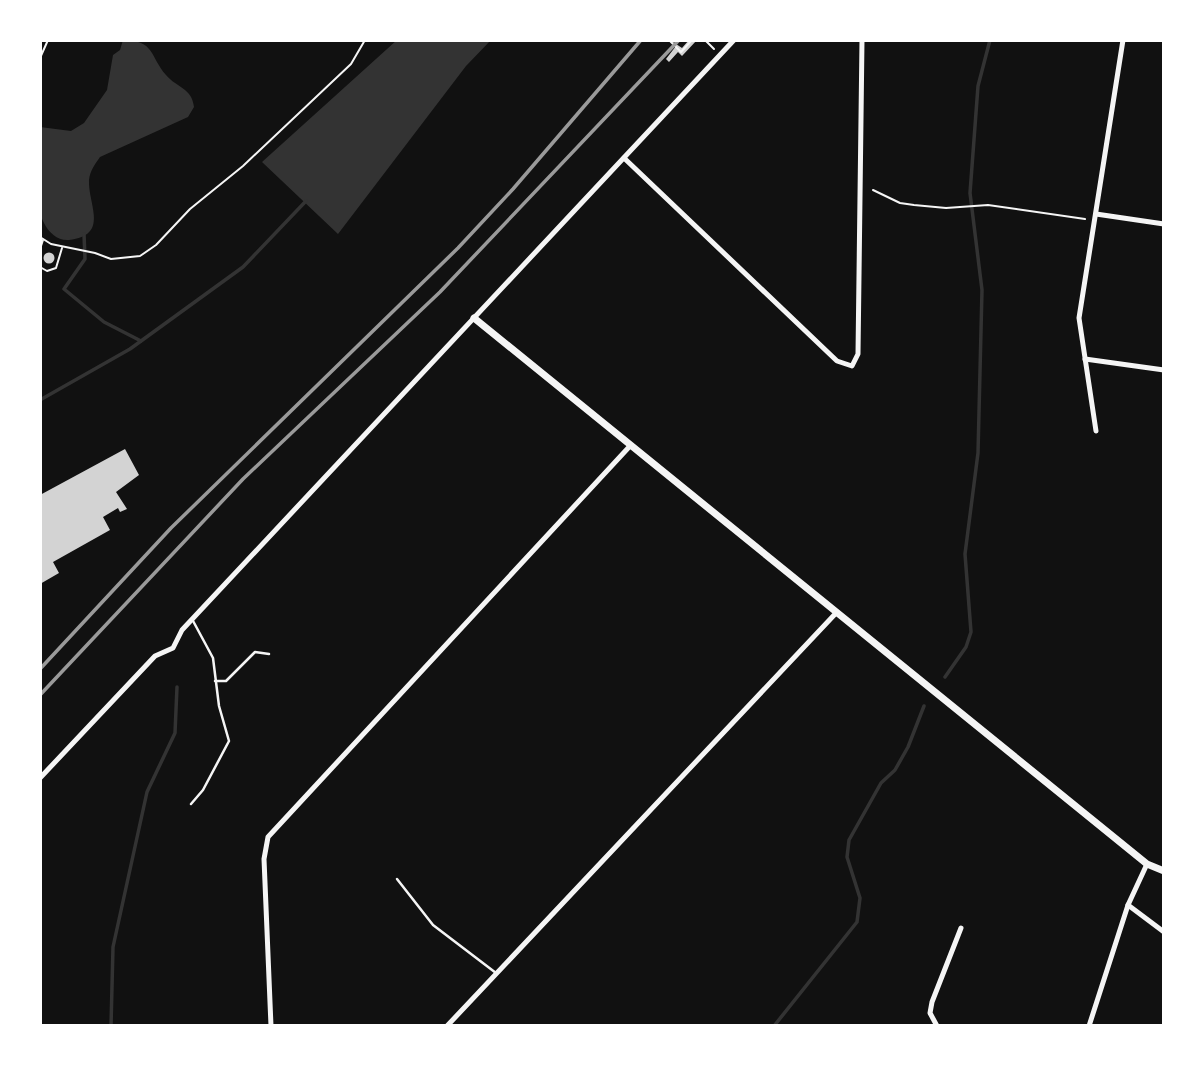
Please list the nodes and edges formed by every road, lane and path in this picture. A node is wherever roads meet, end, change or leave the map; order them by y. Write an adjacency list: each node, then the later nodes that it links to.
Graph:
1 (48, 40): 10 (path)
2 (365, 40): 16 (path)
3 (668, 40): 4 (path)
4 (692, 40)
5 (705, 40): 9 (path)
6 (734, 40): 11 (street)
7 (862, 40): 11 (street)
8 (1123, 40): 13 (street)
9 (709, 44)
10 (40, 58)
11 (624, 159): 19 (street)
12 (873, 190): 13 (path)
13 (1096, 214): 14 (street); 20 (street)
14 (1164, 224)
15 (42, 238): 16 (path); 17 (path)
16 (63, 247): 18 (path)
17 (40, 249)
18 (40, 267)
19 (474, 318): 23 (street); 25 (street)
20 (1085, 359): 21 (street); 22 (street)
21 (1164, 370)
22 (1096, 431)
23 (629, 446): 24 (street); 38 (street)
24 (837, 612): 30 (street); 36 (street)
25 (192, 620): 27 (lane); 28 (street)
26 (269, 654): 27 (lane)
27 (215, 681): 29 (lane)
28 (40, 778)
29 (191, 804)
30 (1147, 864): 31 (street); 33 (street)
31 (1164, 871)
32 (397, 879): 36 (lane)
33 (1128, 905): 35 (street); 40 (street)
34 (961, 928): 37 (street)
35 (1164, 932)
36 (496, 973): 39 (street)
37 (935, 1025)
38 (271, 1026)
39 (447, 1026)
40 (1089, 1026)

